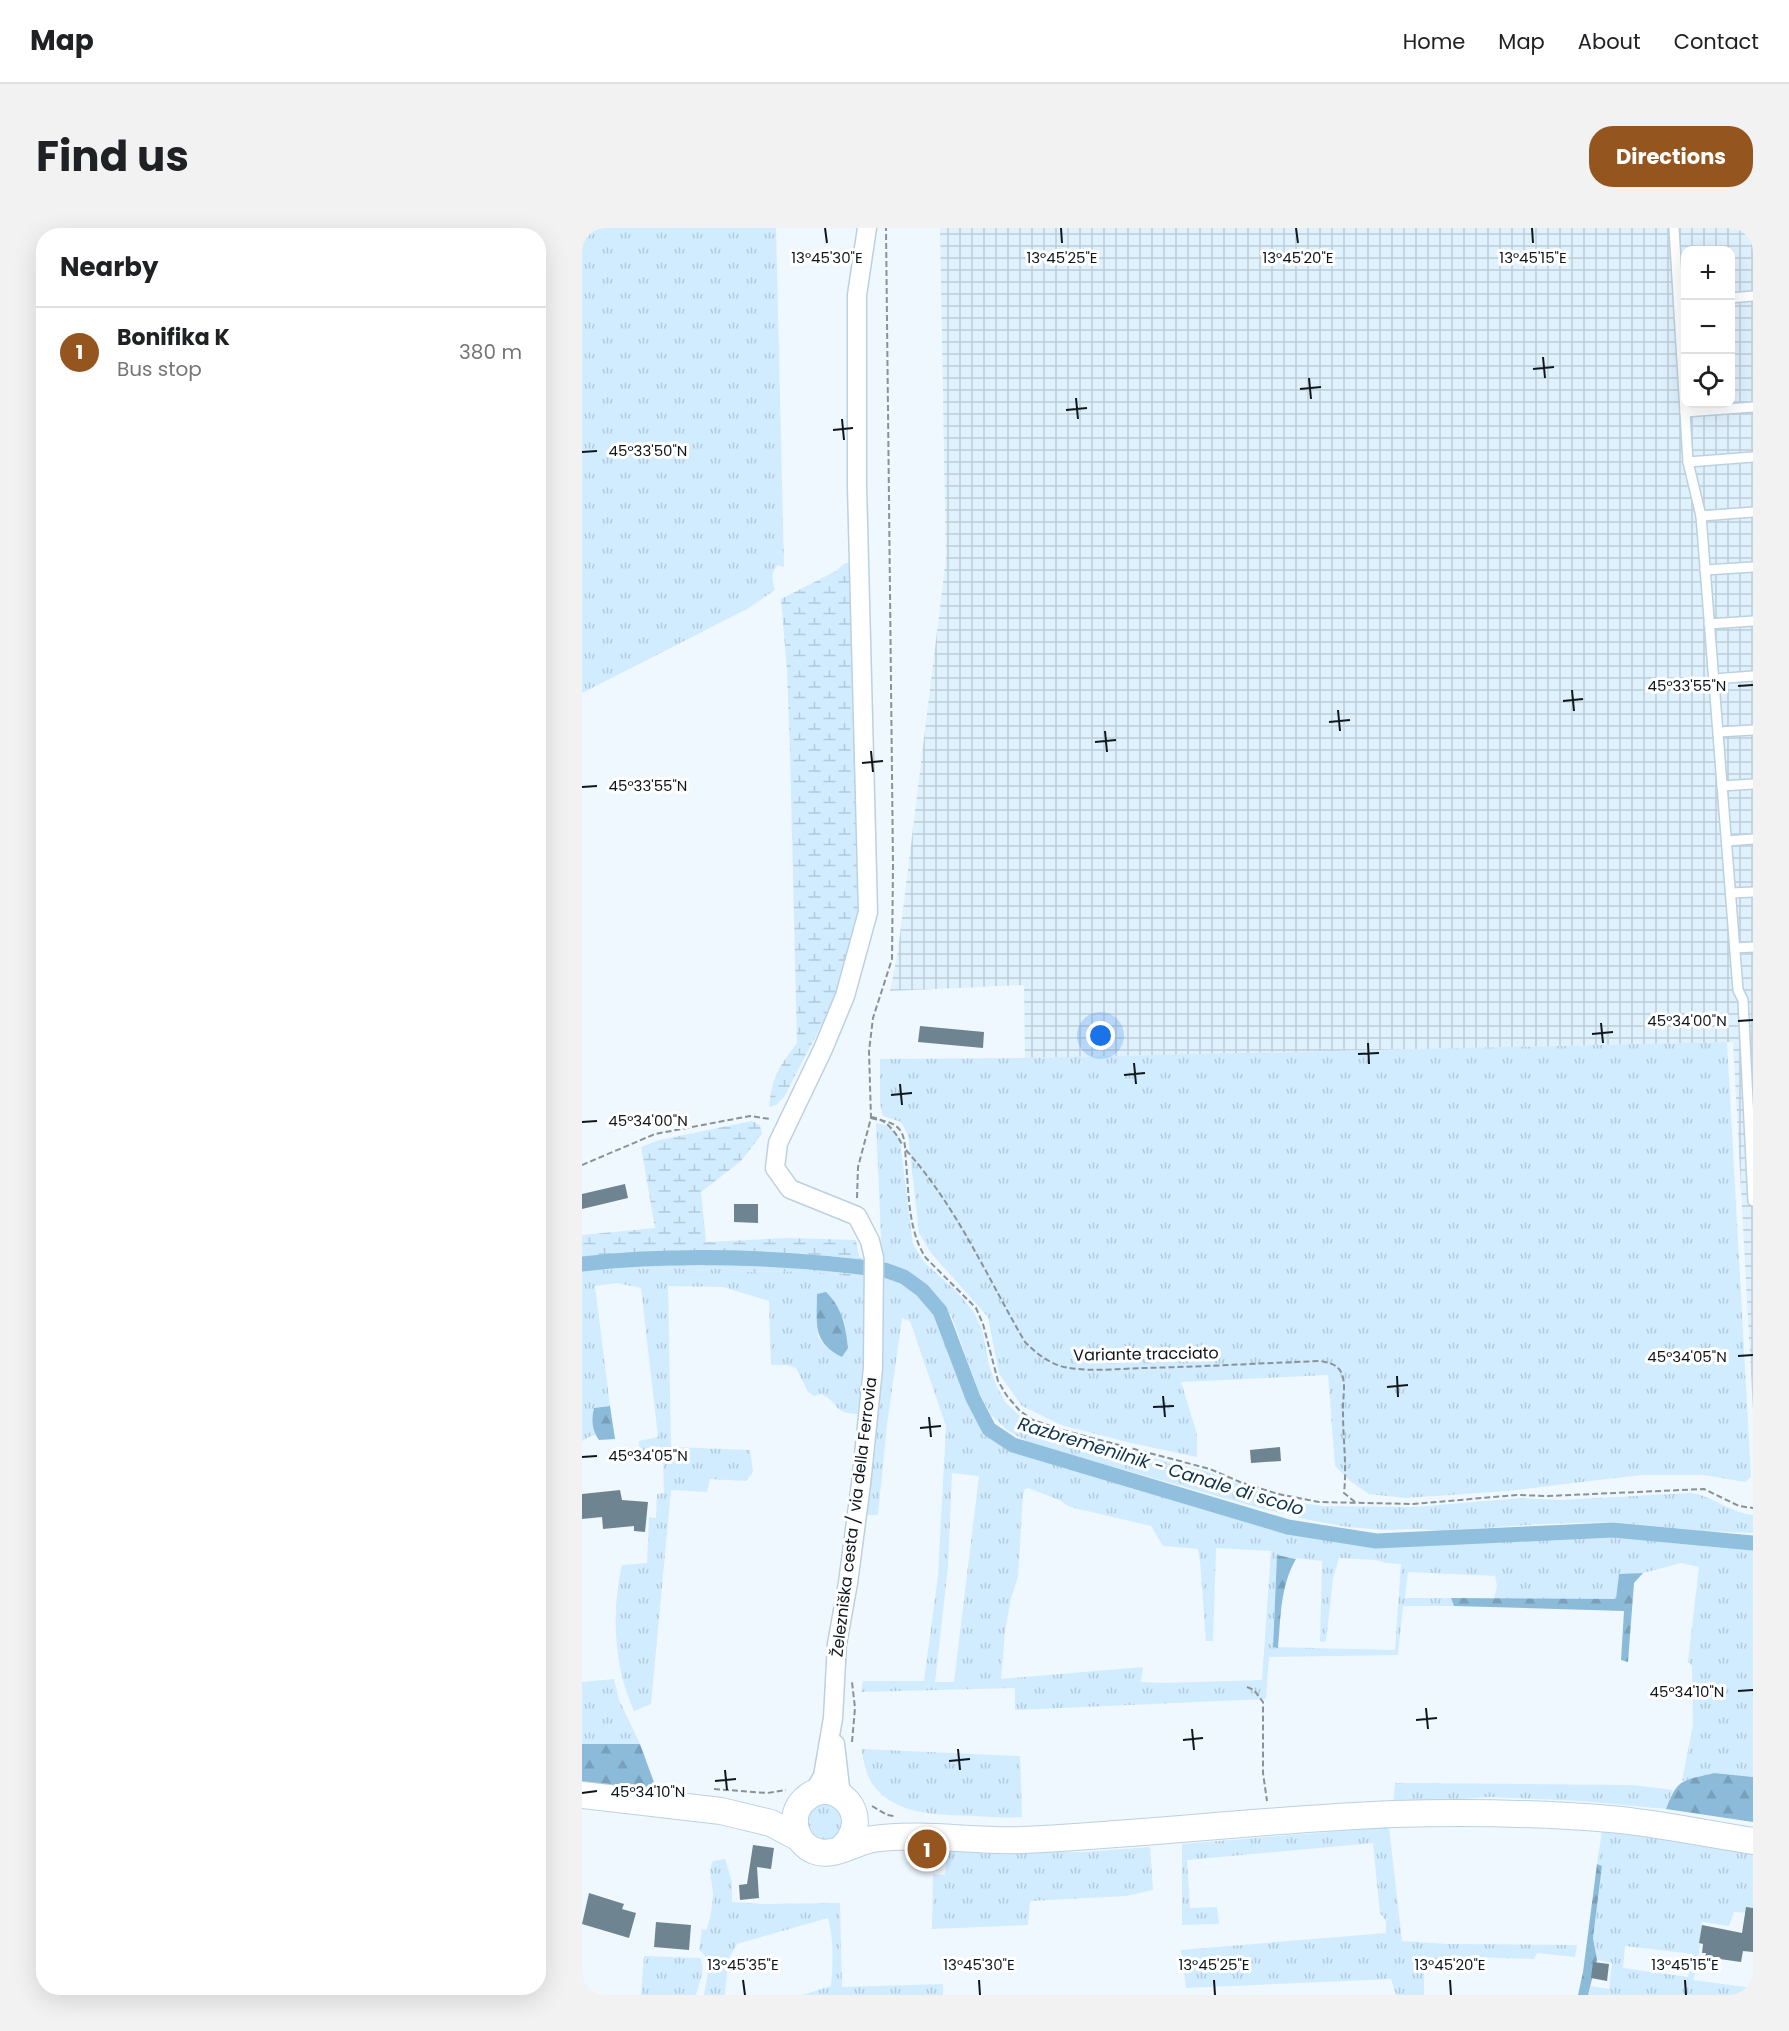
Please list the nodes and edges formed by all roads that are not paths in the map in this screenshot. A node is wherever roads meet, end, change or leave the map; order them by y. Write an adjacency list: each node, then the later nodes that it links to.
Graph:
1 (867, 228): 34 (street, Železniška cesta / via della Ferrovia)
2 (1674, 228): 5 (lane)
3 (1753, 296): 4 (lane)
4 (1735, 298)
5 (1682, 300)
6 (1683, 354): 8 (lane)
7 (1753, 406): 8 (lane)
8 (1685, 412): 10 (lane)
9 (1753, 457): 10 (lane)
10 (1688, 462): 12 (lane)
11 (1753, 512): 12 (lane)
12 (1701, 516): 14 (lane)
13 (1753, 567): 14 (lane)
14 (1705, 570): 16 (lane)
15 (1753, 621): 16 (lane)
16 (1709, 624): 18 (lane)
17 (1753, 676): 18 (lane)
18 (1714, 679): 20 (lane)
19 (1753, 730): 20 (lane)
20 (1718, 732): 22 (lane)
21 (1753, 784): 22 (lane)
22 (1722, 786): 24 (lane)
23 (1753, 839): 24 (lane)
24 (1727, 841): 26 (lane)
25 (1753, 892): 26 (lane)
26 (1731, 893): 28 (lane)
27 (1753, 947): 28 (lane)
28 (1736, 948): 29 (lane)
29 (1748, 1000): 30 (lane)
30 (1750, 1054): 31 (lane)
31 (1751, 1109): 32 (lane)
32 (1752, 1162): 33 (lane)
33 (1753, 1201)
34 (832, 1718): 36 (street, Železniška cesta / via della Ferrovia); 38 (street, Železniška cesta / via della Ferrovia)
35 (582, 1795): 37 (main road)
36 (802, 1795): 37 (main road); 38 (main road); 40 (main road)
37 (714, 1800): 40 (main road)
38 (854, 1804): 39 (main road); 42 (main road)
39 (915, 1836): 41 (main road); 42 (main road)
40 (799, 1838): 42 (main road)
41 (1753, 1841)
42 (843, 1847)

